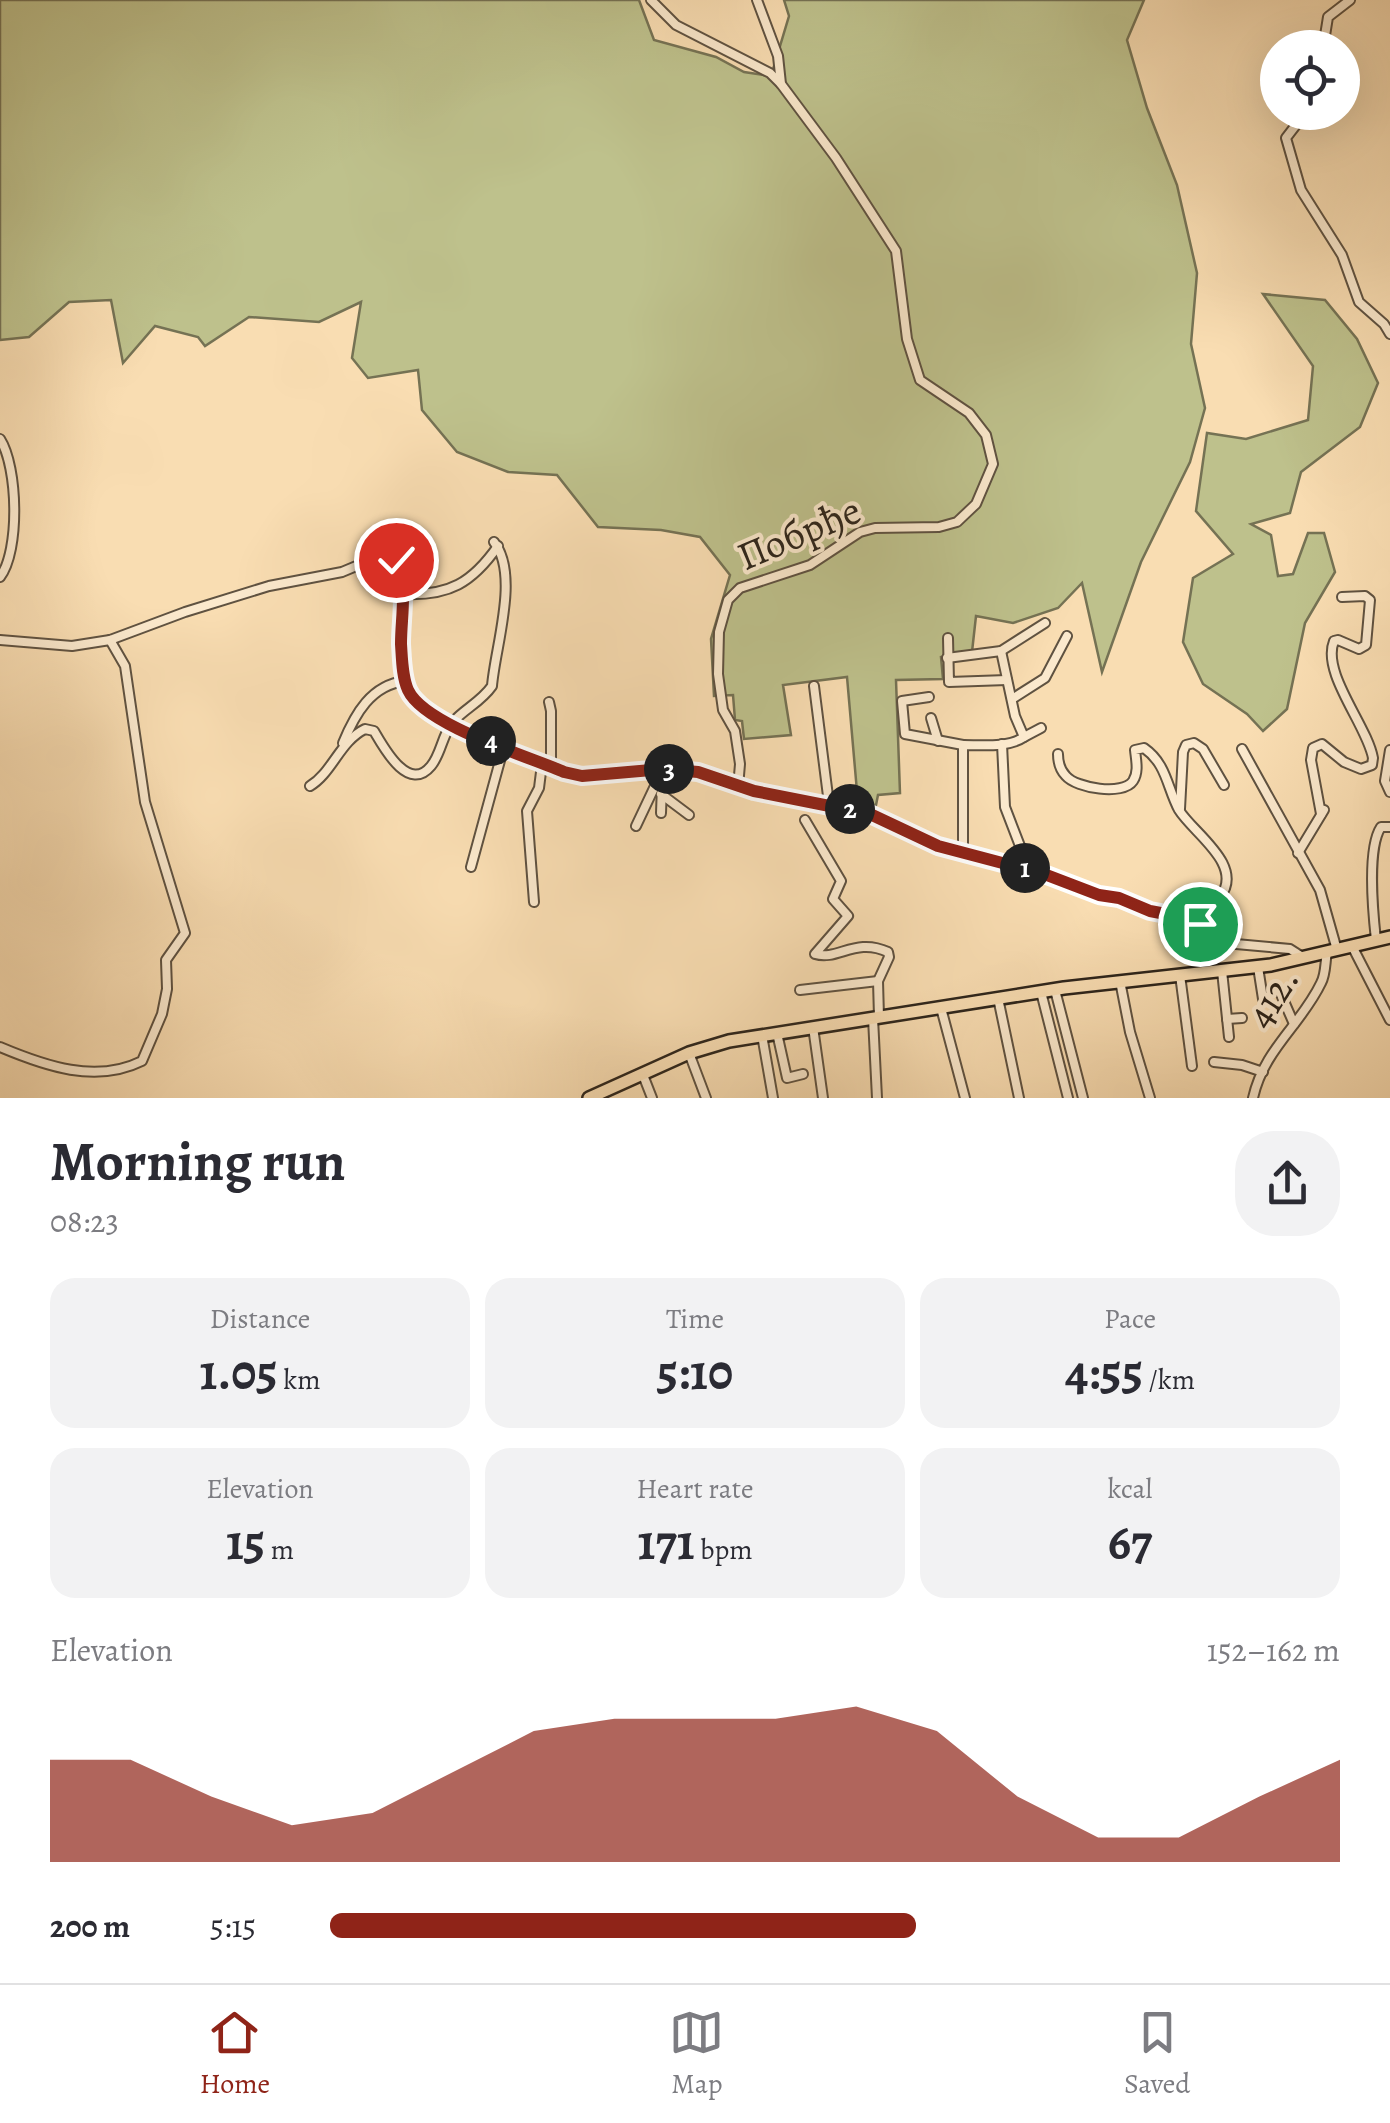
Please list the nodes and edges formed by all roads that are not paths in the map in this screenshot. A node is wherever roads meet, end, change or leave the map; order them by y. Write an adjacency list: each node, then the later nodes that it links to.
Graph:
1 (651, 0): 5 (street)
2 (757, 0): 5 (street)
3 (1350, 0): 4 (street)
4 (1325, 30)
5 (782, 84): 42 (street, Побрђе)
6 (1292, 130): 7 (street)
7 (1390, 334)
8 (0, 439): 9 (street)
9 (0, 578)
10 (404, 594): 16 (street); 20 (street); 26 (street)
11 (1342, 596): 53 (street)
12 (1045, 624): 17 (street)
13 (1067, 636): 23 (street)
14 (948, 638): 18 (street)
15 (0, 640): 16 (street)
16 (110, 640): 83 (street)
17 (1001, 651): 18 (street); 19 (street)
18 (947, 658): 19 (street)
19 (1008, 680): 23 (street)
20 (405, 682): 26 (street); 33 (street)
21 (814, 686): 45 (street)
22 (929, 697): 29 (street)
23 (1012, 699): 28 (street)
24 (548, 702): 37 (street)
25 (930, 718): 29 (street)
26 (450, 724): 32 (street); 33 (street)
27 (1040, 728): 28 (street)
28 (1024, 737): 31 (street)
29 (938, 741): 30 (street)
30 (963, 744): 31 (street); 52 (street)
31 (1002, 744): 55 (street)
32 (504, 746): 37 (street); 54 (street)
33 (342, 747): 41 (street)
34 (1242, 749): 53 (street)
35 (1390, 750): 43 (street)
36 (1058, 754): 46 (street)
37 (546, 765): 39 (street); 56 (street)
38 (676, 768): 39 (street); 42 (street); 44 (street)
39 (663, 769): 50 (street)
40 (1224, 785): 46 (street)
41 (310, 786)
42 (738, 787): 45 (street)
43 (1390, 792)
44 (660, 794): 47 (street); 48 (street)
45 (829, 804): 52 (street)
46 (1180, 811): 57 (street)
47 (662, 812)
48 (690, 815)
49 (805, 820): 66 (street)
50 (636, 826)
51 (1390, 827): 59 (street)
52 (963, 852): 55 (street)
53 (1298, 853): 61 (street)
54 (471, 867)
55 (1022, 868): 57 (street)
56 (534, 902)
57 (1200, 924): 62 (street)
58 (1390, 936): 59 (main road)
59 (1376, 940): 60 (main road)
60 (1352, 946): 61 (main road); 77 (street)
61 (1332, 951): 62 (main road); 78 (street, 412.)
62 (1304, 958): 63 (main road)
63 (1258, 967): 64 (main road); 72 (street)
64 (1222, 971): 65 (main road); 76 (street)
65 (1180, 976): 67 (main road); 86 (street)
66 (878, 981): 68 (street); 74 (street)
67 (1120, 981): 69 (main road); 100 (street)
68 (800, 990)
69 (1048, 991): 71 (main road); 98 (street); 99 (street)
70 (1280, 992): 78 (street)
71 (998, 998): 73 (main road); 97 (street)
72 (1264, 999)
73 (941, 1008): 74 (main road); 96 (street)
74 (876, 1018): 79 (main road); 95 (street)
75 (1242, 1018): 76 (street)
76 (1227, 1020): 82 (street)
77 (1390, 1020)
78 (1294, 1024): 87 (street, 412.)
79 (813, 1027): 80 (main road); 94 (street)
80 (777, 1033): 81 (main road); 89 (street)
81 (762, 1036): 84 (main road); 93 (street)
82 (1229, 1037)
83 (0, 1048)
84 (690, 1053): 88 (main road); 92 (street)
85 (1214, 1062): 87 (street, 412.)
86 (1192, 1066)
87 (1263, 1072): 101 (street, 412.)
88 (643, 1074): 90 (main road); 91 (street)
89 (803, 1074)
90 (593, 1097)
91 (652, 1098)
92 (706, 1098)
93 (774, 1098)
94 (823, 1098)
95 (877, 1098)
96 (965, 1098)
97 (1019, 1098)
98 (1068, 1098)
99 (1083, 1098)
100 (1150, 1098)
101 (1253, 1098)

